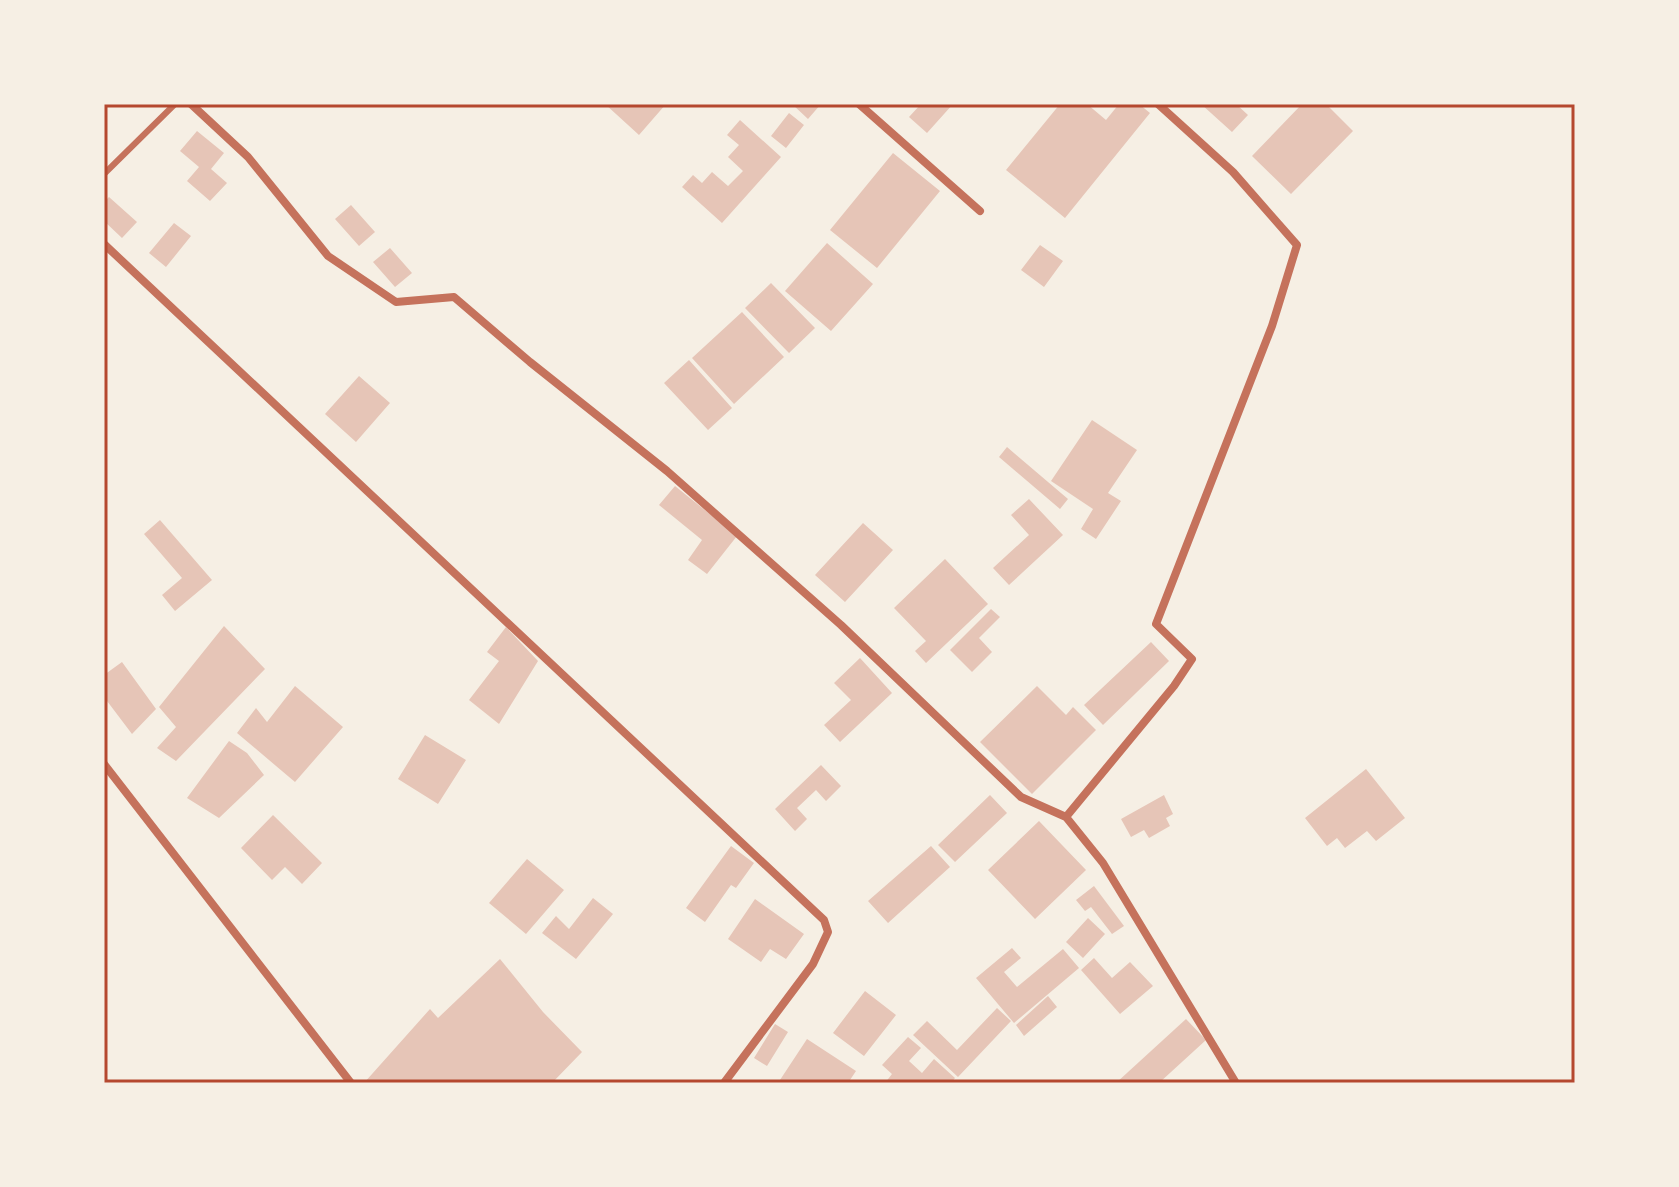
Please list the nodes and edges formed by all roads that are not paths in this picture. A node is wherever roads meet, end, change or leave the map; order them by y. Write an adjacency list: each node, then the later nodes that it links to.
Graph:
1 (175, 104): 5 (lane)
2 (191, 104): 9 (street)
3 (859, 104): 6 (street)
4 (1158, 104): 9 (street)
5 (104, 174)
6 (980, 211)
7 (104, 244): 11 (street)
8 (104, 764): 10 (street)
9 (1066, 817): 12 (street)
10 (351, 1083)
11 (724, 1083)
12 (1236, 1083)

